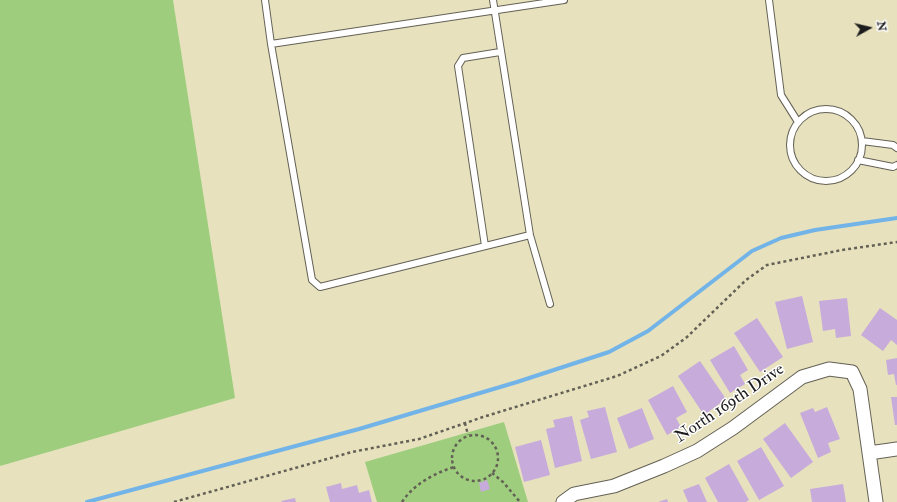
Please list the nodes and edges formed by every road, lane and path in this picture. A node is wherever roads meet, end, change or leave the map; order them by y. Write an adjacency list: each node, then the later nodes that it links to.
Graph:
1 (265, 0): 6 (lane)
2 (493, 0): 5 (lane)
3 (564, 0): 5 (lane)
4 (769, 0): 8 (lane)
5 (494, 11): 6 (lane); 7 (lane)
6 (271, 44): 15 (lane)
7 (500, 52): 13 (lane); 15 (lane)
8 (798, 122): 9 (lane); 11 (lane)
9 (862, 141): 10 (lane); 11 (lane)
10 (897, 148)
11 (858, 160): 12 (lane)
12 (897, 165)
13 (530, 235): 15 (lane); 16 (lane)
14 (897, 242): 17 (path)
15 (485, 246)
16 (550, 304)
17 (464, 423): 18 (path); 23 (path)
18 (468, 436): 21 (path); 22 (path)
19 (897, 449): 20 (street)
20 (869, 453): 26 (street, North 169th Drive); 27 (street)
21 (454, 467): 22 (path); 24 (path)
22 (492, 473): 25 (path)
23 (174, 502)
24 (402, 502)
25 (520, 502)
26 (563, 502)
27 (876, 502)

